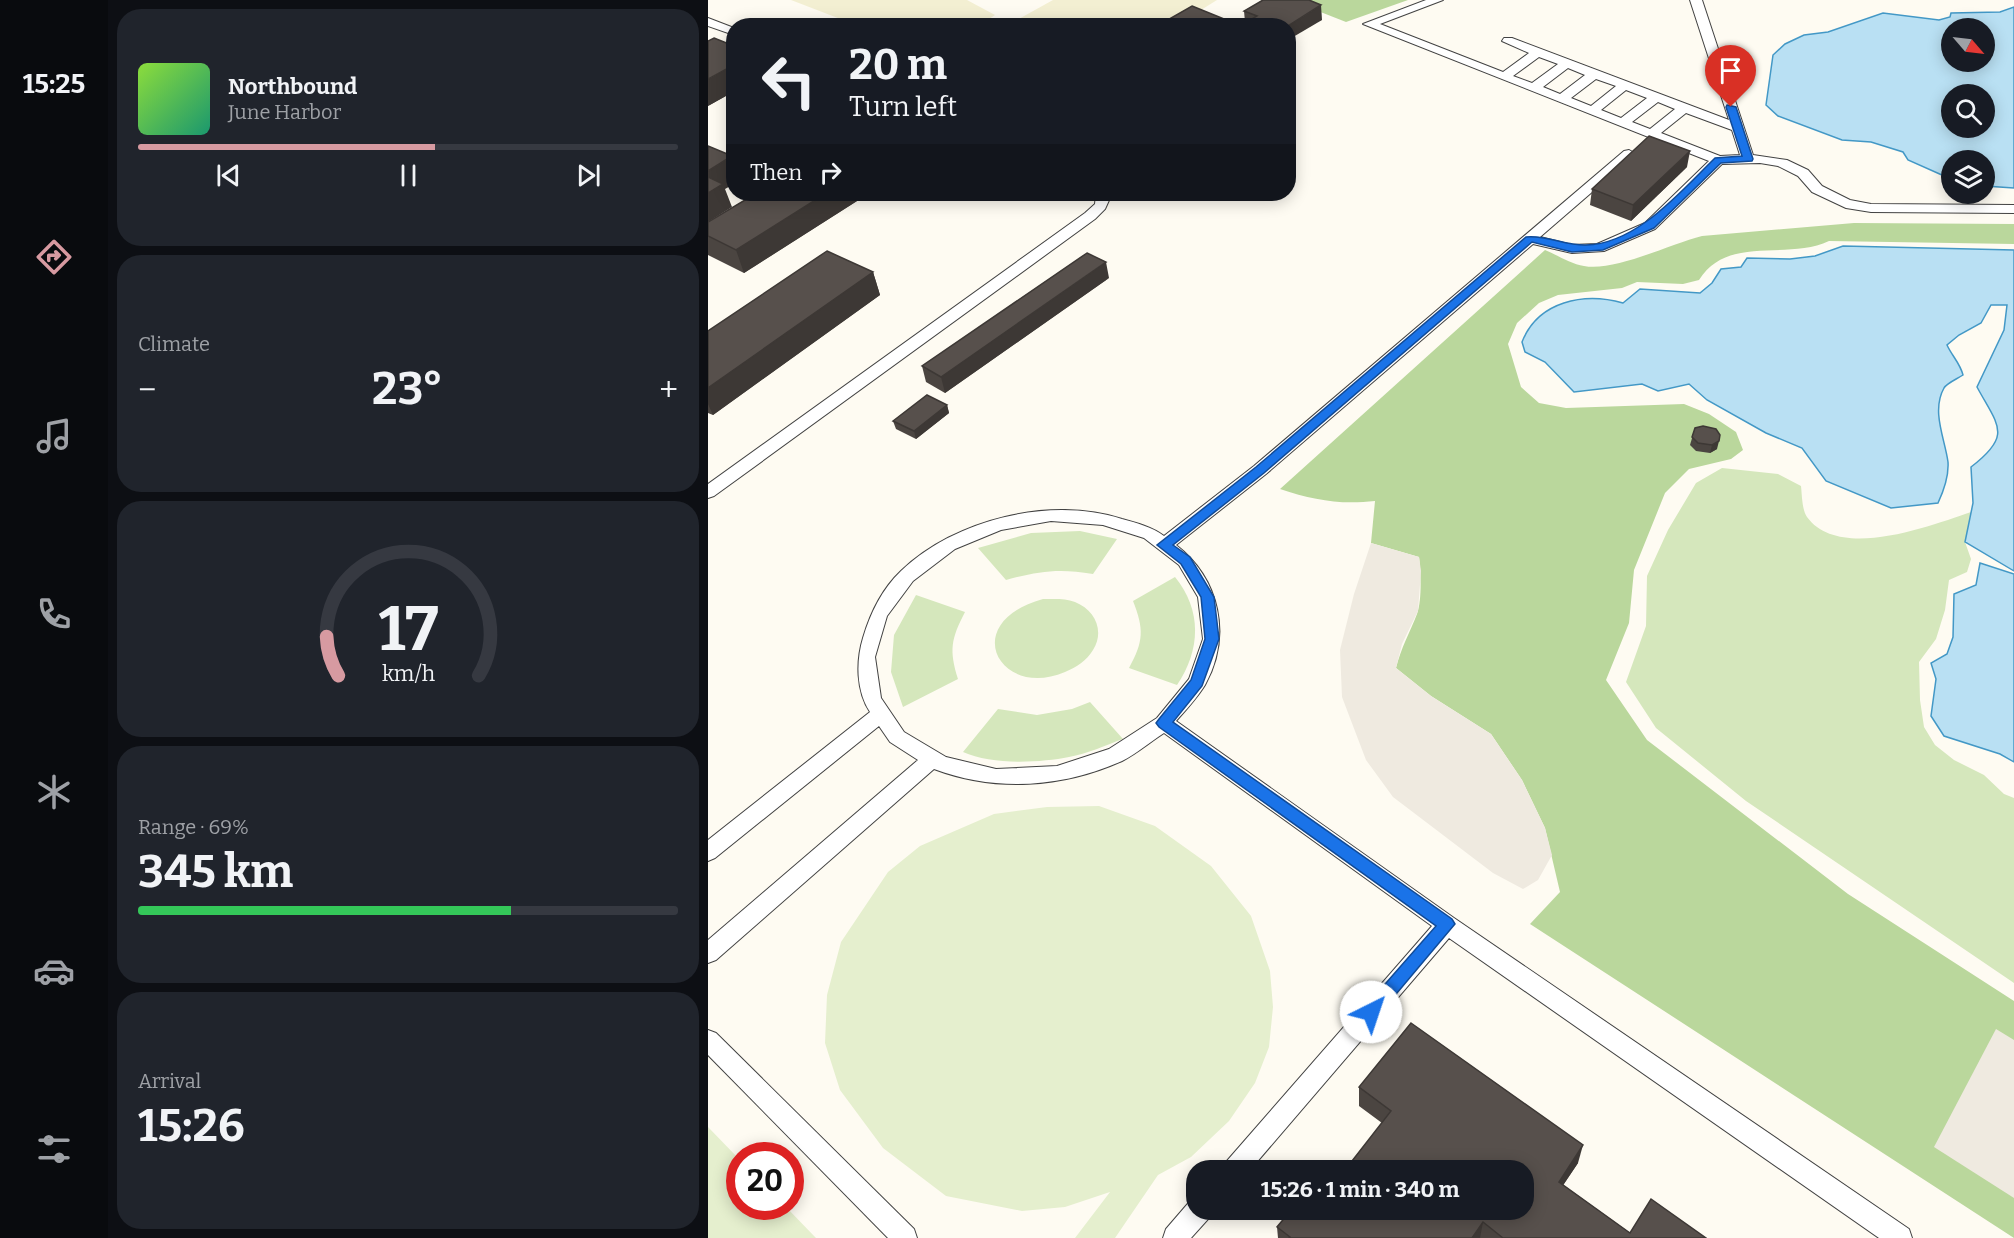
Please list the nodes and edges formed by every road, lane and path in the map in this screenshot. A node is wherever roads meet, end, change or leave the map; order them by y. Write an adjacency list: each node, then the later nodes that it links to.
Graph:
1 (1437, 0): 9 (lane)
2 (1696, 0): 17 (lane)
3 (708, 22): 4 (lane)
4 (726, 29)
5 (1508, 41): 6 (lane)
6 (1538, 52): 7 (lane); 9 (lane)
7 (1567, 63): 8 (lane); 11 (lane)
8 (1594, 74): 10 (lane); 13 (lane)
9 (1504, 77): 11 (lane)
10 (1625, 85): 12 (lane); 15 (lane)
11 (1534, 88): 13 (lane)
12 (1656, 97): 14 (lane); 16 (lane)
13 (1562, 99): 15 (lane)
14 (1684, 108): 17 (lane); 18 (lane)
15 (1592, 111): 16 (lane)
16 (1623, 123): 18 (lane)
17 (1738, 128): 20 (lane)
18 (1652, 134): 21 (lane)
19 (1629, 154): 24 (lane)
20 (1748, 159): 21 (lane); 23 (lane)
21 (1718, 160): 24 (lane)
22 (1103, 201): 25 (lane)
23 (2014, 209)
24 (1530, 239): 26 (lane)
25 (708, 492)
26 (1164, 545): 27 (lane); 28 (lane)
27 (881, 714): 29 (lane); 30 (lane)
28 (1164, 723): 29 (lane); 31 (lane)
29 (932, 759): 32 (lane)
30 (708, 852)
31 (1447, 924): 34 (lane); 38 (lane)
32 (708, 953)
33 (708, 1040): 36 (lane)
34 (1243, 1160)
35 (1191, 1220): 37 (lane)
36 (905, 1238)
37 (1175, 1238)
38 (1900, 1238)

